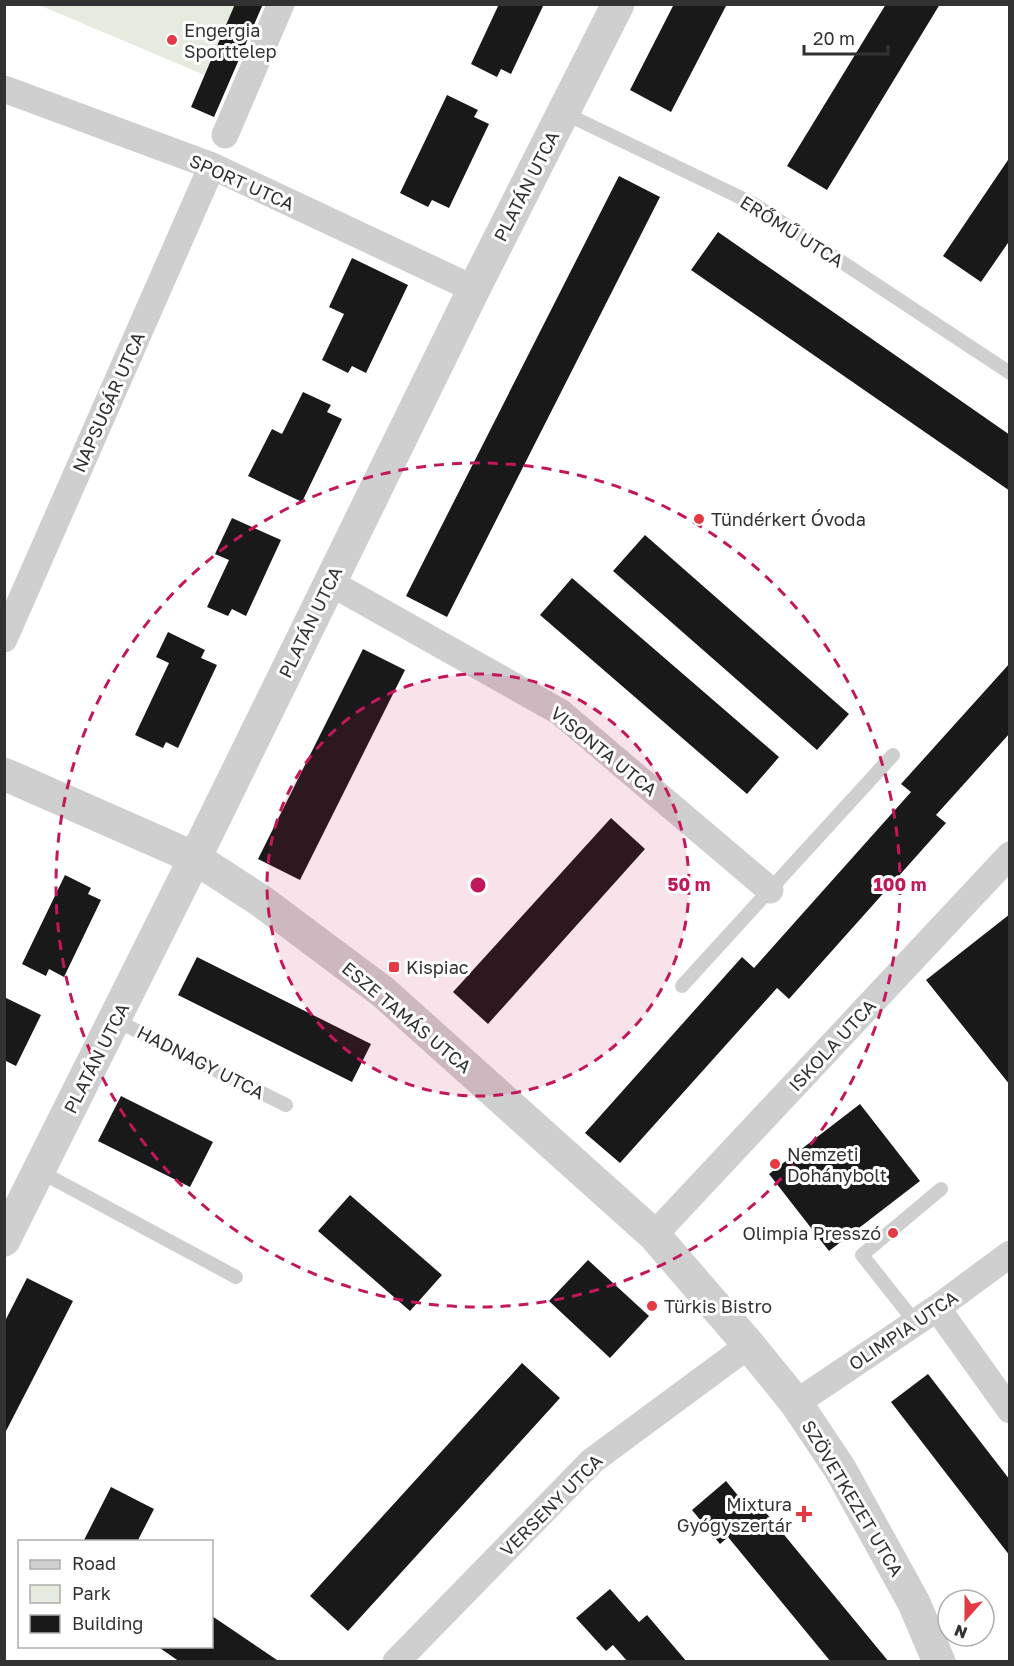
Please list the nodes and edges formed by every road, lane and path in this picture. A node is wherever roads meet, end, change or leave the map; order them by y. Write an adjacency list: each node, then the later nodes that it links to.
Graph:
1 (281, 4): 5 (street)
2 (618, 4): 4 (street, PLATÁN UTCA)
3 (4, 89): 6 (street, SPORT UTCA)
4 (562, 112): 7 (street, PLATÁN UTCA); 8 (lane, ERŐMŰ UTCA)
5 (225, 135)
6 (212, 166): 7 (street, SPORT UTCA); 10 (street, NAPSUGÁR UTCA)
7 (474, 289): 9 (street, PLATÁN UTCA)
8 (1010, 373)
9 (329, 582): 14 (street, PLATÁN UTCA); 15 (street, VISONTA UTCA)
10 (4, 639)
11 (893, 755): 15 (lane)
12 (4, 774): 14 (street, ESZE TAMÁS UTCA)
13 (1010, 855): 21 (street, ISKOLA UTCA)
14 (195, 858): 17 (street, PLATÁN UTCA); 21 (street, ESZE TAMÁS UTCA)
15 (770, 890): 16 (lane)
16 (682, 986)
17 (115, 1020): 18 (lane, HADNAGY UTCA); 19 (street, PLATÁN UTCA)
18 (286, 1105)
19 (39, 1172): 22 (street, PLATÁN UTCA); 24 (lane)
20 (940, 1189): 25 (lane)
21 (654, 1235): 26 (street, ESZE TAMÁS UTCA)
22 (5, 1237)
23 (1010, 1254): 25 (street, OLIMPIA UTCA)
24 (236, 1277)
25 (926, 1315): 27 (street, OLIMPIA UTCA); 28 (street)
26 (749, 1344): 27 (street, SZÖVETKEZET UTCA); 29 (street, VERSENY UTCA)
27 (796, 1403): 30 (street, SZÖVETKEZET UTCA)
28 (1010, 1410)
29 (396, 1662)
30 (939, 1662)

